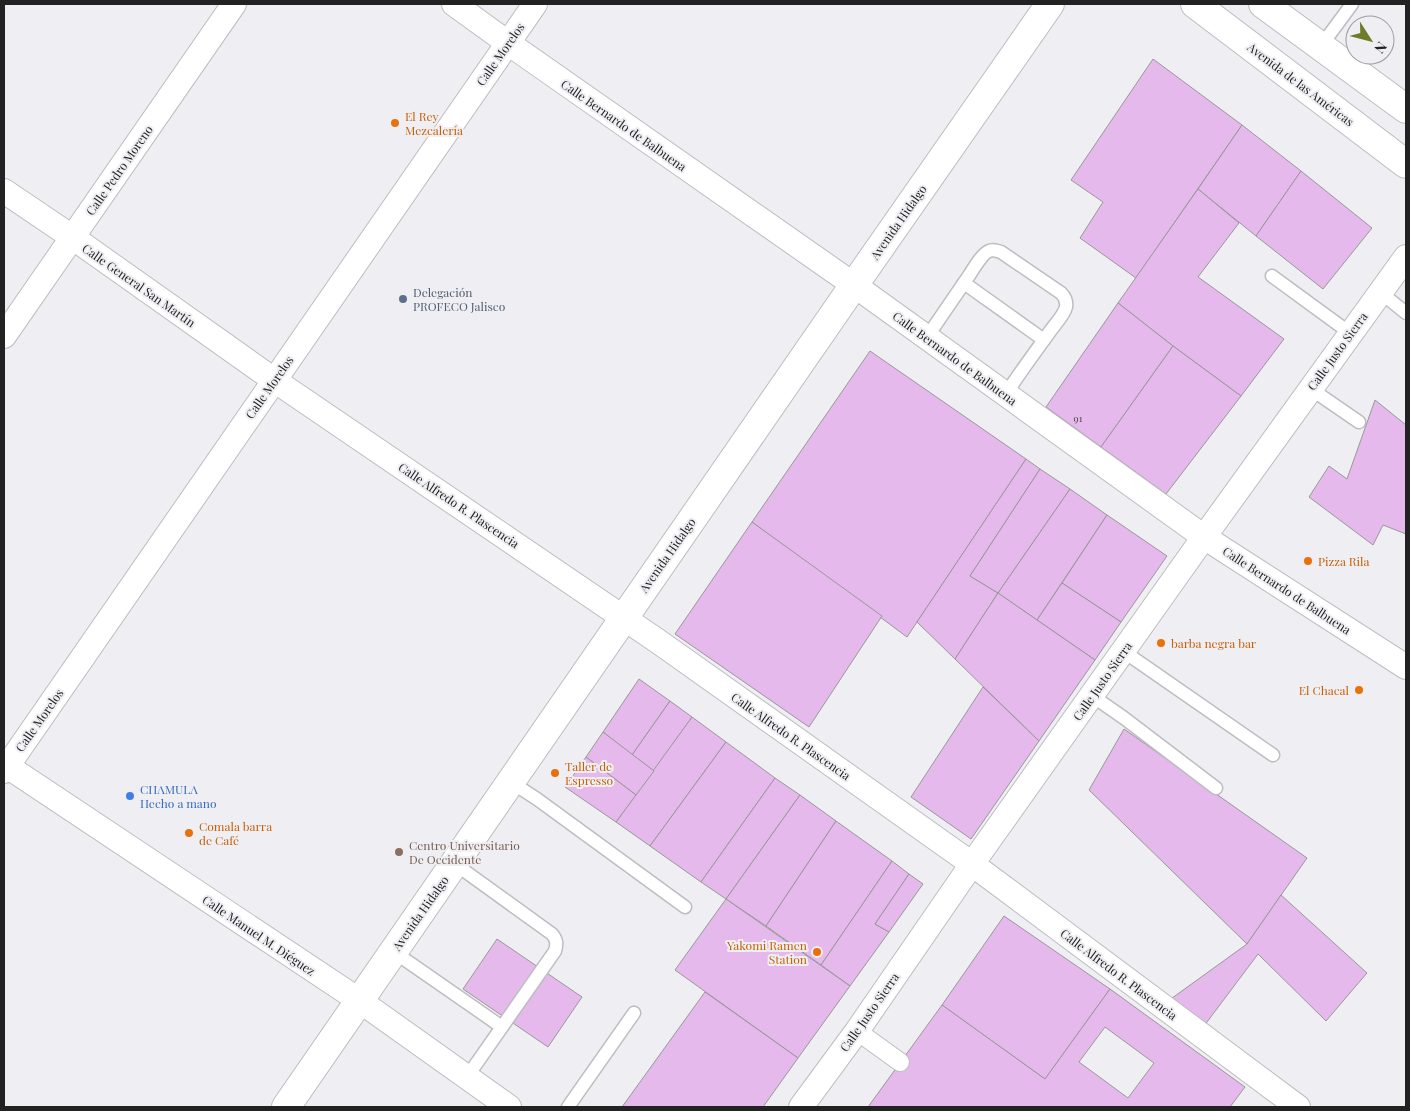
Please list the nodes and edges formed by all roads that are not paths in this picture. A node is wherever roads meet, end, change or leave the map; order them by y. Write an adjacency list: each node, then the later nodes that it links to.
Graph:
1 (234, 4): 13 (street, Calle Pedro Moreno)
2 (454, 4): 8 (street, Calle Bernardo de Balbuena)
3 (535, 4): 8 (street, Calle Morelos)
4 (1050, 4): 17 (main road, Avenida Hidalgo)
5 (1195, 4): 11 (main road, Avenida de las Américas)
6 (1263, 4): 9 (main road)
7 (1352, 4): 9 (lane)
8 (508, 43): 17 (street, Calle Bernardo de Balbuena); 24 (street, Calle Morelos)
9 (1321, 46): 10 (main road)
10 (1406, 109)
11 (1406, 164)
12 (4, 190): 13 (street, Calle General San Martín)
13 (72, 237): 21 (street, Calle Pedro Moreno); 24 (street, Calle General San Martín)
14 (1406, 257): 18 (street, Calle Justo Sierra)
15 (1272, 276): 20 (lane)
16 (964, 283): 22 (lane); 23 (lane); 23 (lane)
17 (854, 285): 22 (street, Calle Bernardo de Balbuena); 29 (main road, Avenida Hidalgo)
18 (1380, 292): 19 (lane); 20 (street, Calle Justo Sierra)
19 (1406, 313)
20 (1350, 333): 25 (street, Calle Justo Sierra)
21 (4, 336)
22 (926, 337): 26 (street, Calle Bernardo de Balbuena)
23 (1044, 340): 26 (lane)
24 (274, 380): 29 (street, Calle Alfredo R. Plascencia); 34 (street, Calle Morelos)
25 (1311, 389): 27 (lane); 28 (street, Calle Justo Sierra)
26 (1006, 394): 28 (street, Calle Bernardo de Balbuena)
27 (1359, 422)
28 (1204, 537): 30 (street, Calle Justo Sierra); 31 (street, Calle Bernardo de Balbuena)
29 (624, 618): 35 (main road, Avenida Hidalgo); 38 (street, Calle Alfredo R. Plascencia)
30 (1122, 651): 32 (street, Calle Justo Sierra); 33 (lane)
31 (1406, 668)
32 (1091, 695): 36 (lane); 38 (street, Calle Justo Sierra)
33 (1273, 755)
34 (5, 767): 41 (street, Calle Manuel M. Diéguez)
35 (511, 782): 37 (main road, Avenida Hidalgo); 39 (lane)
36 (1216, 788)
37 (455, 864): 40 (main road, Avenida Hidalgo); 43 (lane)
38 (972, 864): 44 (street, Calle Justo Sierra); 47 (street, Calle Alfredo R. Plascencia)
39 (685, 907)
40 (394, 952): 41 (main road, Avenida Hidalgo); 43 (lane)
41 (360, 1001): 46 (street, Calle Manuel M. Diéguez); 48 (main road, Avenida Hidalgo)
42 (634, 1013): 50 (lane)
43 (502, 1027): 46 (lane)
44 (857, 1031): 45 (street); 51 (street, Calle Justo Sierra)
45 (900, 1062)
46 (467, 1077): 49 (street, Calle Manuel M. Diéguez)
47 (1287, 1104)
48 (286, 1107)
49 (509, 1107)
50 (568, 1107)
51 (801, 1107)

